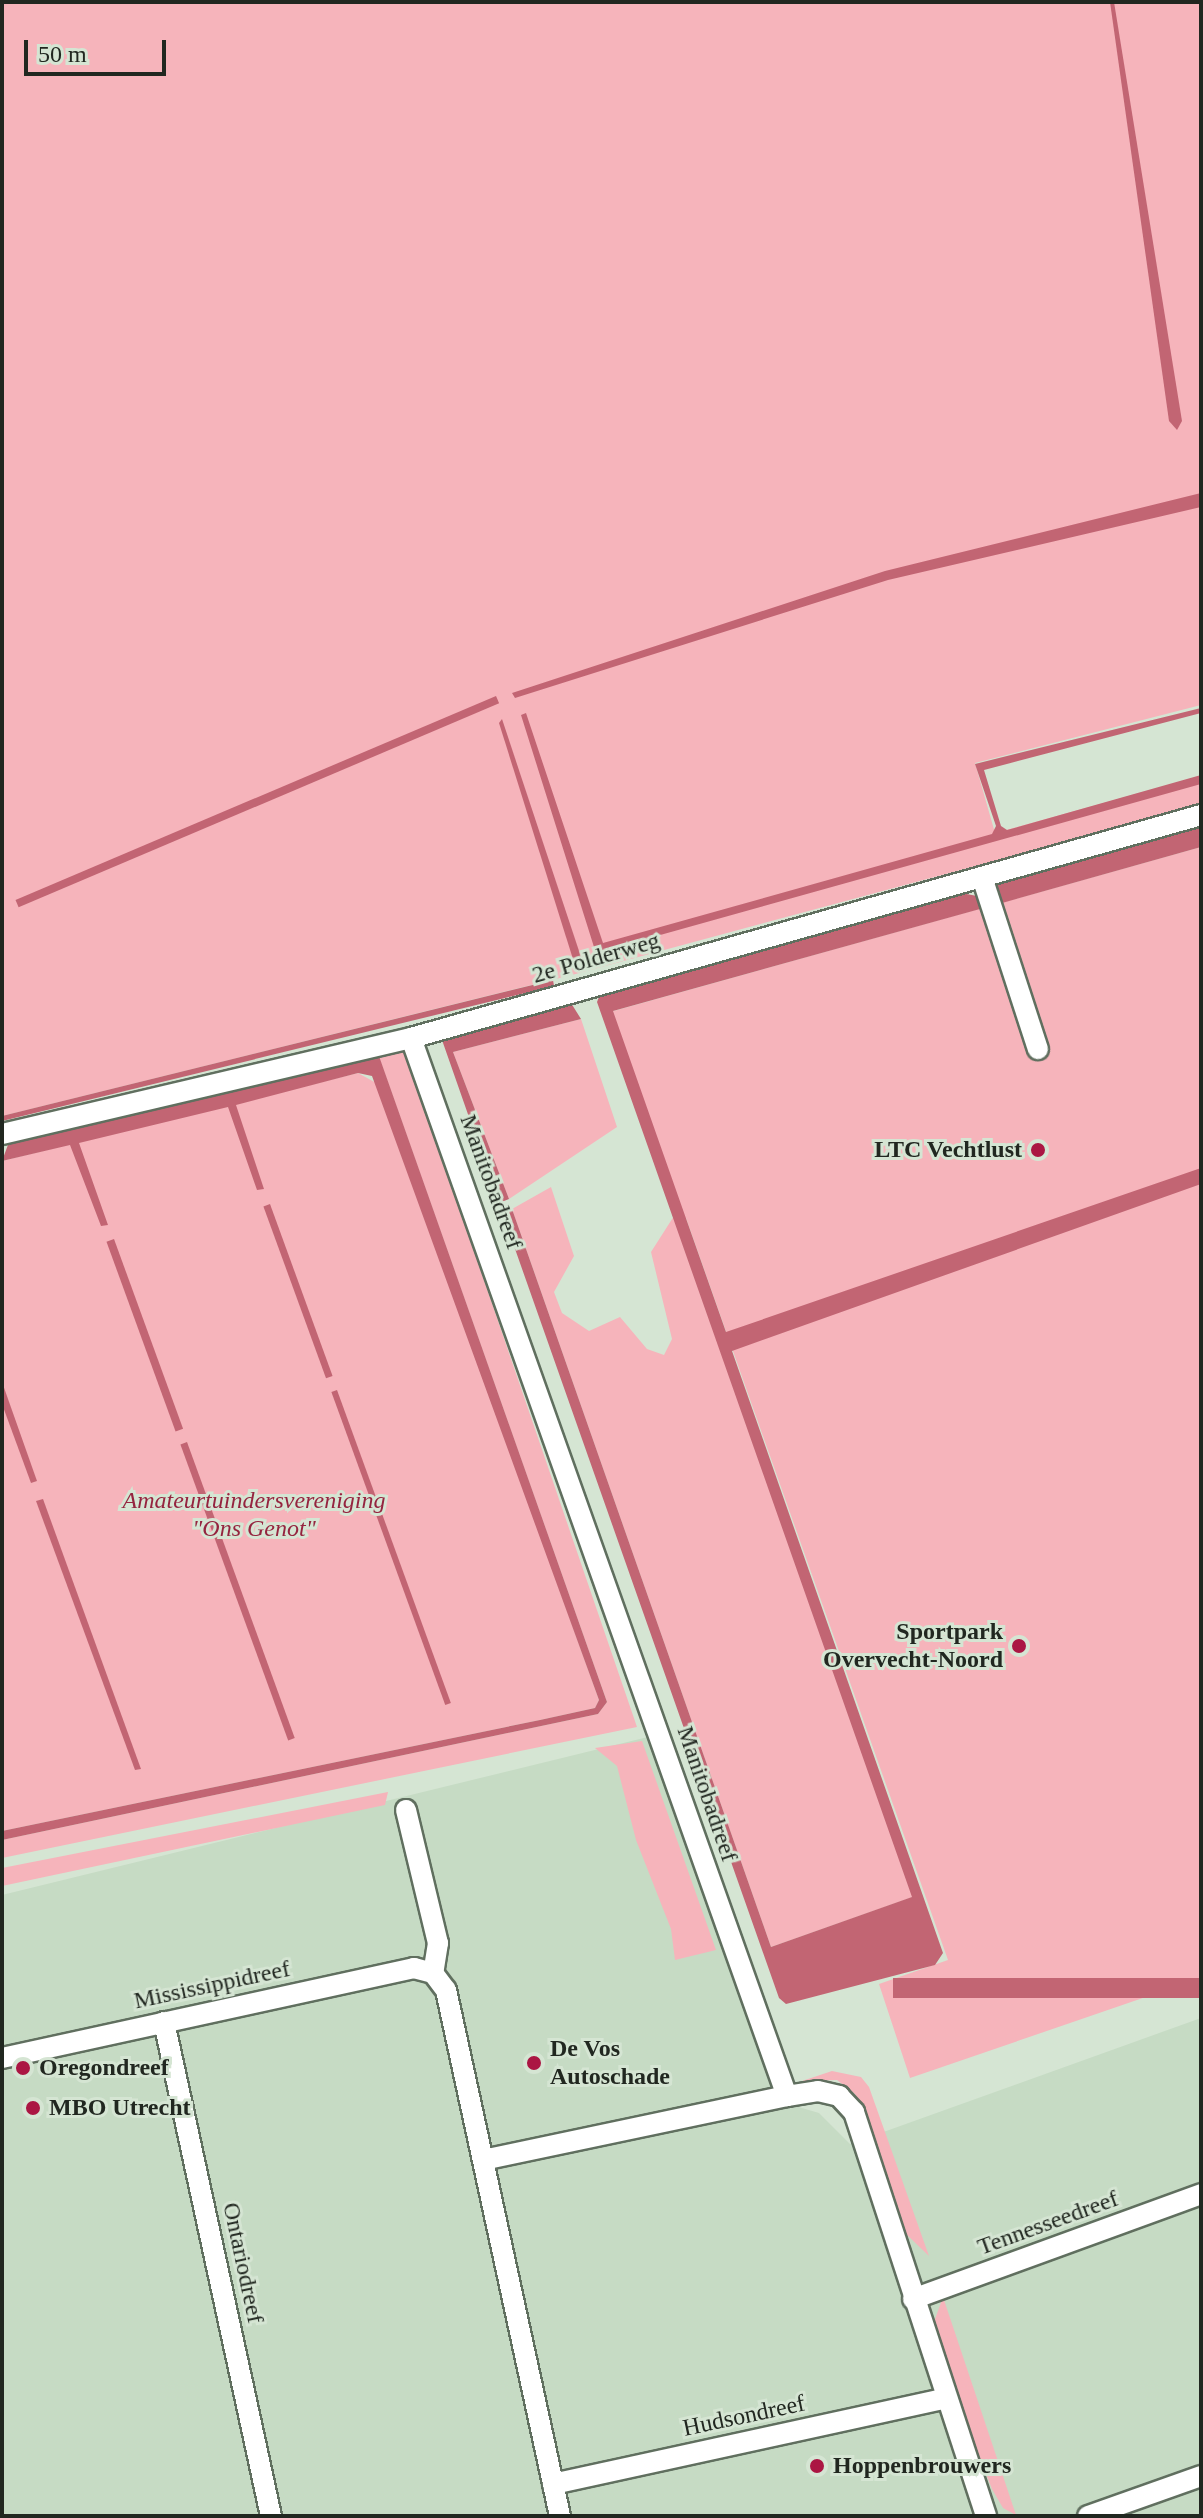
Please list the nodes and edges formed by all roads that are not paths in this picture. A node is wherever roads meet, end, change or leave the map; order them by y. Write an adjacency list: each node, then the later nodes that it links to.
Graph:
1 (1201, 815): 2 (street, 2e Polderweg)
2 (982, 877): 3 (street, 2e Polderweg); 4 (street)
3 (411, 1038): 5 (street, 2e Polderweg); 10 (street, Manitobadreef)
4 (1038, 1049)
5 (2, 1134)
6 (406, 1810): 7 (street)
7 (433, 1973): 8 (street, Mississippidreef); 11 (street)
8 (164, 2022): 9 (street, Mississippidreef); 17 (street, Ontariodreef)
9 (2, 2058)
10 (787, 2096): 11 (street); 13 (street)
11 (483, 2160): 16 (street)
12 (1201, 2194): 13 (street, Tennesseedreef)
13 (913, 2299): 14 (street)
14 (946, 2398): 16 (street, Hudsondreef); 19 (street)
15 (1201, 2476): 20 (street)
16 (553, 2484): 18 (street)
17 (271, 2516)
18 (560, 2516)
19 (986, 2516)
20 (1088, 2516)

